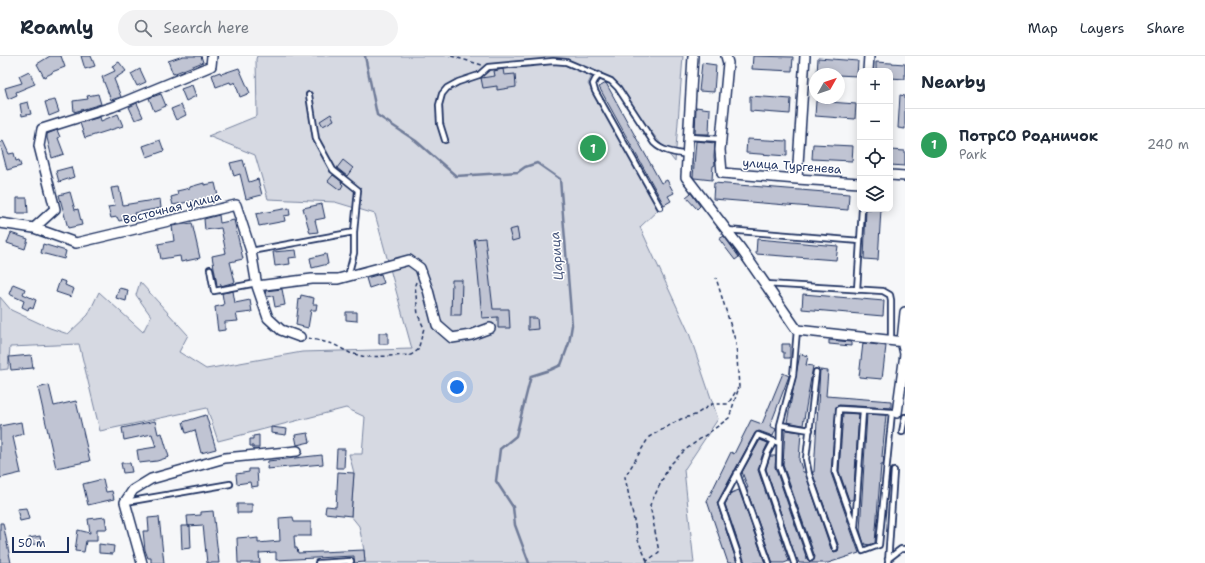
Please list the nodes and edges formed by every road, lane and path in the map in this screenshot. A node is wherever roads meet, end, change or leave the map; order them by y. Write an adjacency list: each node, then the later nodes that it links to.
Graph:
1 (212, 56): 22 (street)
2 (451, 56): 7 (path)
3 (693, 56): 11 (street)
4 (726, 56): 12 (street)
5 (805, 56): 17 (street)
6 (869, 56): 8 (street)
7 (488, 67): 9 (lane); 13 (lane)
8 (868, 68)
9 (599, 76): 14 (lane); 19 (lane)
10 (309, 95): 24 (lane)
11 (689, 137): 12 (lane); 14 (street)
12 (721, 139): 17 (street, улица Тургенева)
13 (445, 140)
14 (688, 155): 23 (street)
15 (893, 175): 16 (street)
16 (905, 176)
17 (797, 179): 18 (street, улица Тургенева)
18 (857, 183)
19 (660, 207)
20 (862, 212): 25 (lane)
21 (0, 223): 22 (street)
22 (34, 228): 26 (street, Восточная улица)
23 (727, 230): 25 (lane); 31 (street)
24 (354, 232): 26 (lane); 29 (lane)
25 (860, 241): 33 (lane)
26 (251, 251): 32 (street, Восточная улица)
27 (420, 268): 29 (street); 35 (street); 37 (path)
28 (210, 269): 32 (lane)
29 (348, 276): 32 (street)
30 (716, 278): 41 (path)
31 (766, 284): 33 (lane); 36 (street)
32 (257, 285): 37 (street, Восточная улица)
33 (857, 290): 38 (lane)
34 (905, 312): 39 (street)
35 (490, 328)
36 (797, 330): 38 (street); 44 (lane)
37 (300, 336)
38 (891, 340): 39 (street)
39 (904, 341): 43 (street)
40 (816, 372): 45 (lane)
41 (739, 387): 59 (path); 59 (path)
42 (863, 411): 43 (lane); 54 (lane); 54 (lane)
43 (898, 414): 46 (lane); 54 (lane)
44 (780, 425): 45 (lane); 48 (lane)
45 (810, 430): 55 (lane)
46 (902, 432)
47 (774, 441): 48 (lane); 51 (lane); 65 (lane)
48 (779, 443): 57 (lane)
49 (297, 450): 53 (street)
50 (894, 471): 58 (lane)
51 (737, 473): 63 (lane); 64 (lane)
52 (230, 484): 53 (lane)
53 (125, 502): 60 (street)
54 (855, 530)
55 (835, 548)
56 (905, 549): 58 (lane)
57 (811, 558)
58 (888, 561)
59 (647, 562)
60 (142, 563)
61 (318, 563): 62 (lane)
62 (350, 563)
63 (741, 563)
64 (768, 563)
65 (794, 563)

